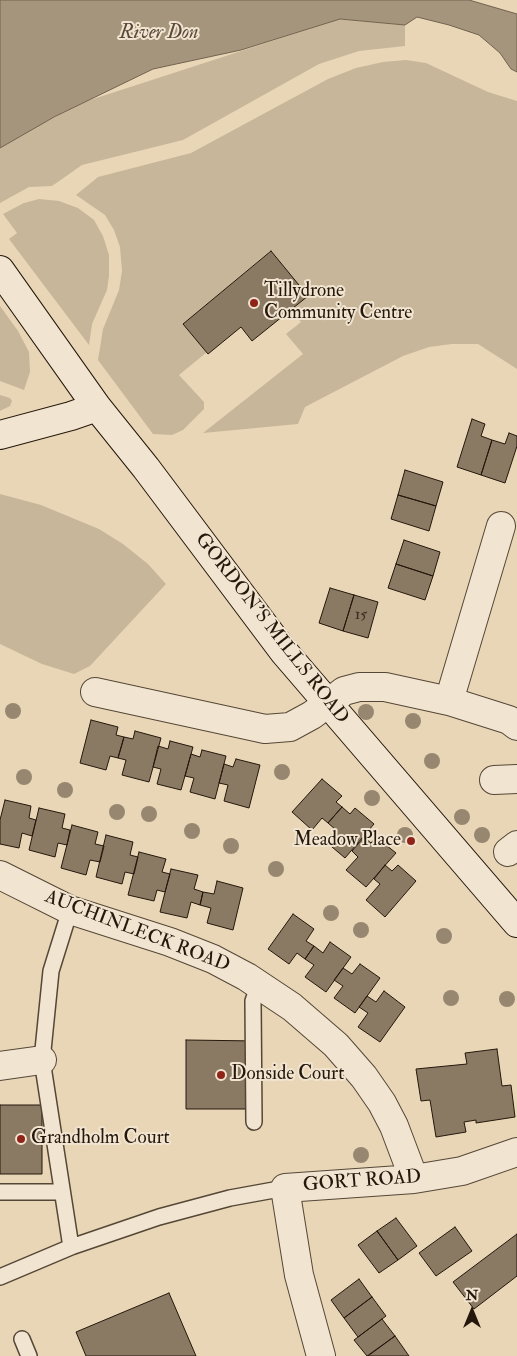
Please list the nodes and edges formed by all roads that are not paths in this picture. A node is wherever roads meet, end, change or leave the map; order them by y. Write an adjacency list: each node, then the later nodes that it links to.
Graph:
1 (2, 272): 2 (street, GORDON'S MILLS ROAD)
2 (97, 407): 3 (street); 7 (street, GORDON'S MILLS ROAD)
3 (0, 435)
4 (501, 526): 6 (street)
5 (95, 692): 7 (street)
6 (449, 701): 7 (street); 8 (street)
7 (327, 704): 11 (street, GORDON'S MILLS ROAD)
8 (517, 726)
9 (0, 875): 10 (street, AUCHINLECK ROAD)
10 (70, 910): 12 (street, AUCHINLECK ROAD); 13 (lane)
11 (517, 923)
12 (259, 984): 15 (lane); 17 (street, AUCHINLECK ROAD)
13 (42, 1060): 14 (street); 20 (lane)
14 (0, 1066)
15 (254, 1122)
16 (517, 1152): 17 (street, GORT ROAD)
17 (414, 1179): 18 (street, GORT ROAD)
18 (285, 1188): 21 (lane); 25 (street, GORT ROAD)
19 (0, 1192): 20 (lane)
20 (62, 1192): 21 (lane)
21 (71, 1247): 22 (lane)
22 (0, 1277)
23 (22, 1339): 24 (lane)
24 (29, 1356)
25 (321, 1356)

